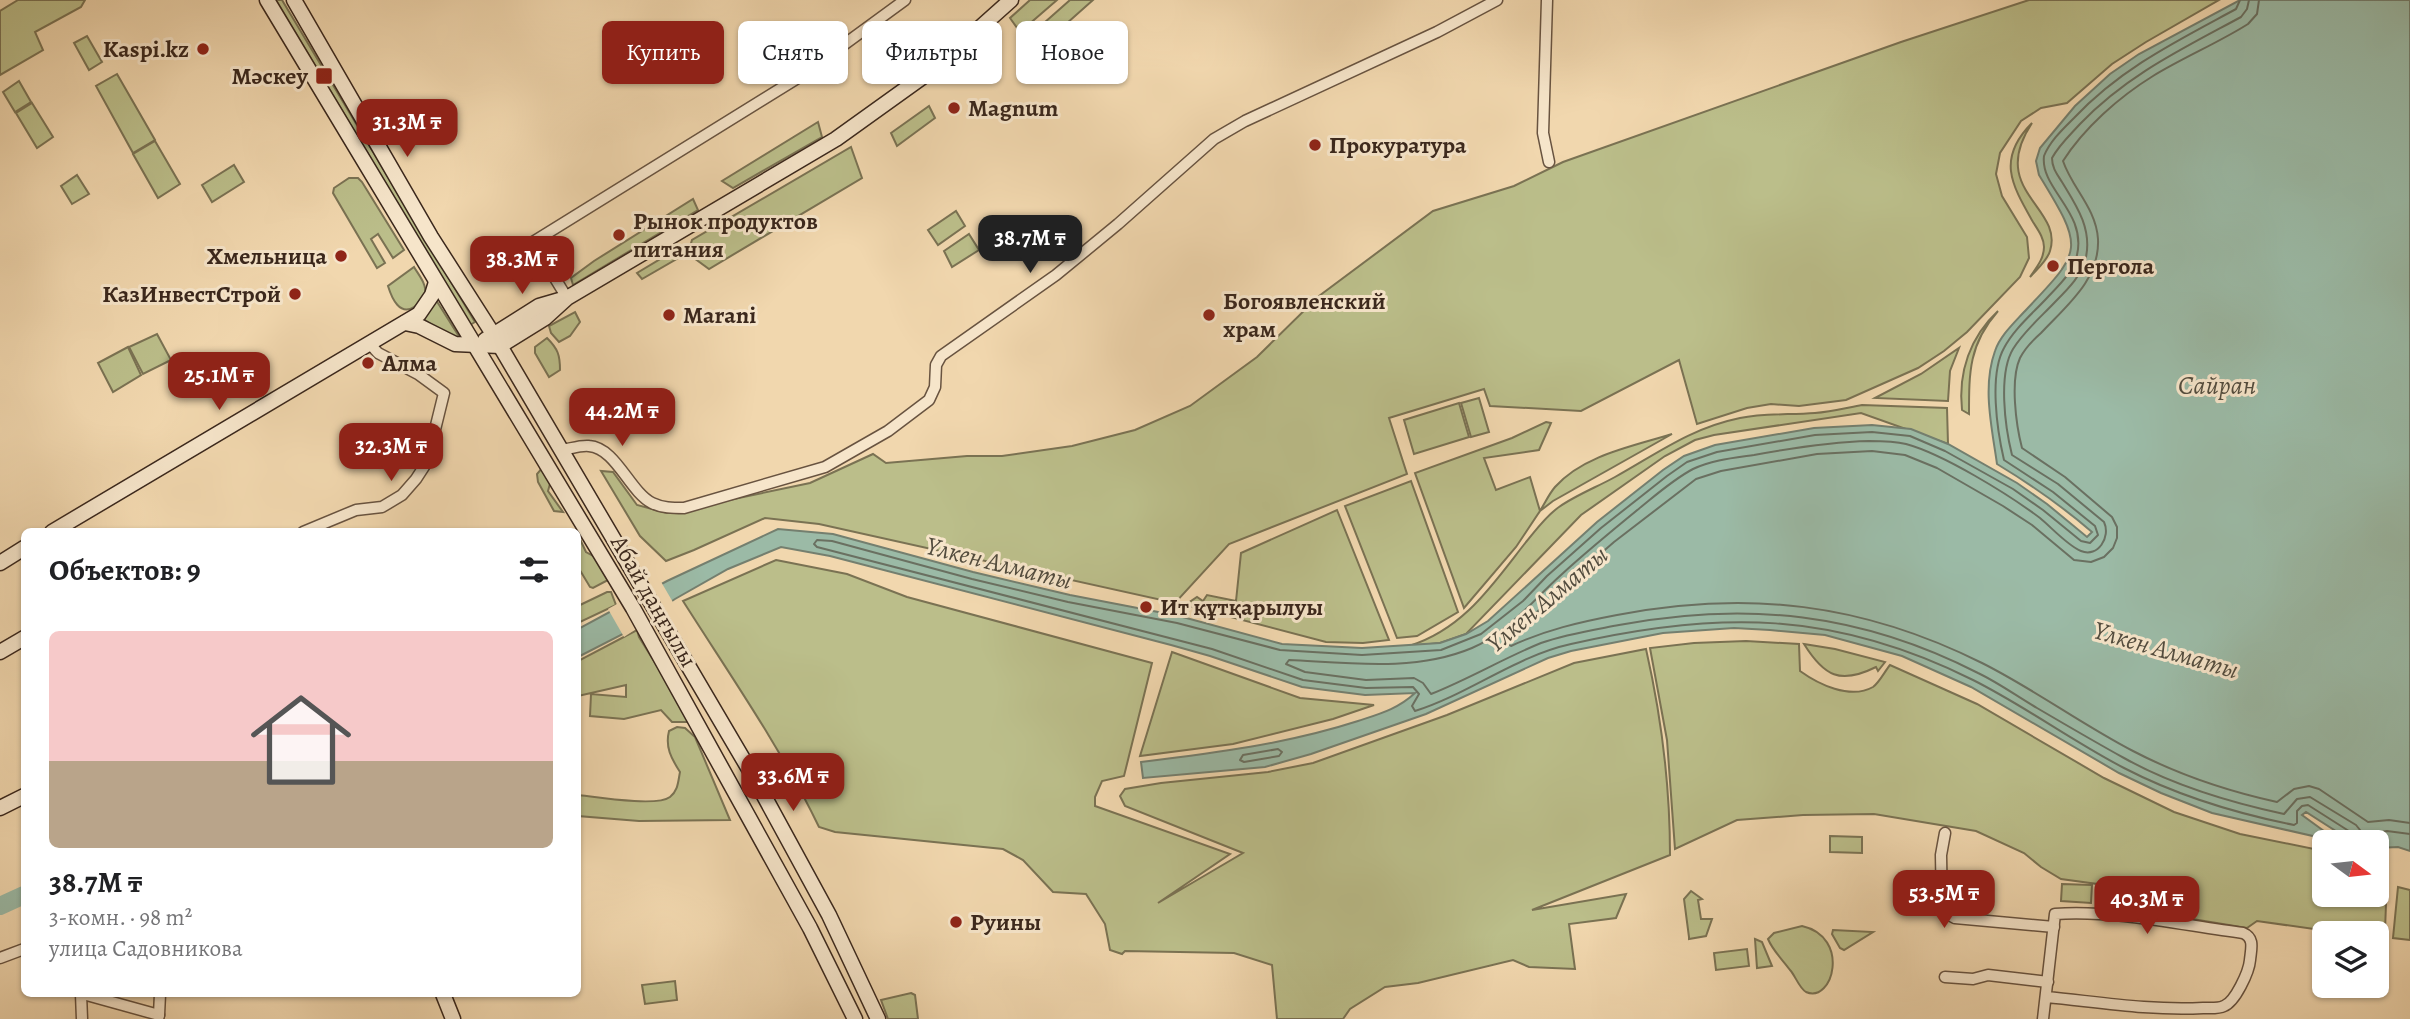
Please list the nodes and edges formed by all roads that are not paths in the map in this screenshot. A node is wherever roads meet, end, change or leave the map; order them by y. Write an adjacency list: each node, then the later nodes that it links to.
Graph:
1 (267, 0): 8 (main road, Абай даңғылы)
2 (295, 0): 11 (main road, Абай даңғылы)
3 (905, 0): 9 (street)
4 (1011, 0): 9 (main road)
5 (1497, 0): 14 (street)
6 (1547, 0): 7 (street)
7 (1549, 162)
8 (436, 282): 10 (main road); 13 (main road, Абай даңғылы)
9 (568, 298): 11 (main road)
10 (405, 323): 12 (main road); 13 (main road)
11 (497, 340): 13 (main road); 14 (main road, Абай даңғылы)
12 (370, 344): 15 (main road); 16 (street)
13 (475, 346): 37 (main road, Абай даңғылы)
14 (562, 450): 38 (main road, Абай даңғылы)
15 (59, 528)
16 (313, 528)
17 (21, 550): 18 (main road)
18 (0, 563)
19 (21, 640): 20 (main road)
20 (0, 652)
21 (21, 798): 22 (main road)
22 (0, 808)
23 (1945, 833): 24 (street)
24 (2054, 927): 28 (street); 33 (street)
25 (21, 950): 26 (street)
26 (0, 958)
27 (1945, 977): 28 (street)
28 (2048, 982): 33 (street)
29 (82, 997): 35 (street)
30 (92, 997): 34 (street)
31 (158, 997): 34 (street)
32 (444, 997): 36 (main road)
33 (2046, 997): 39 (street)
34 (159, 1017)
35 (82, 1019)
36 (453, 1019)
37 (855, 1019)
38 (878, 1019)
39 (2043, 1019)

